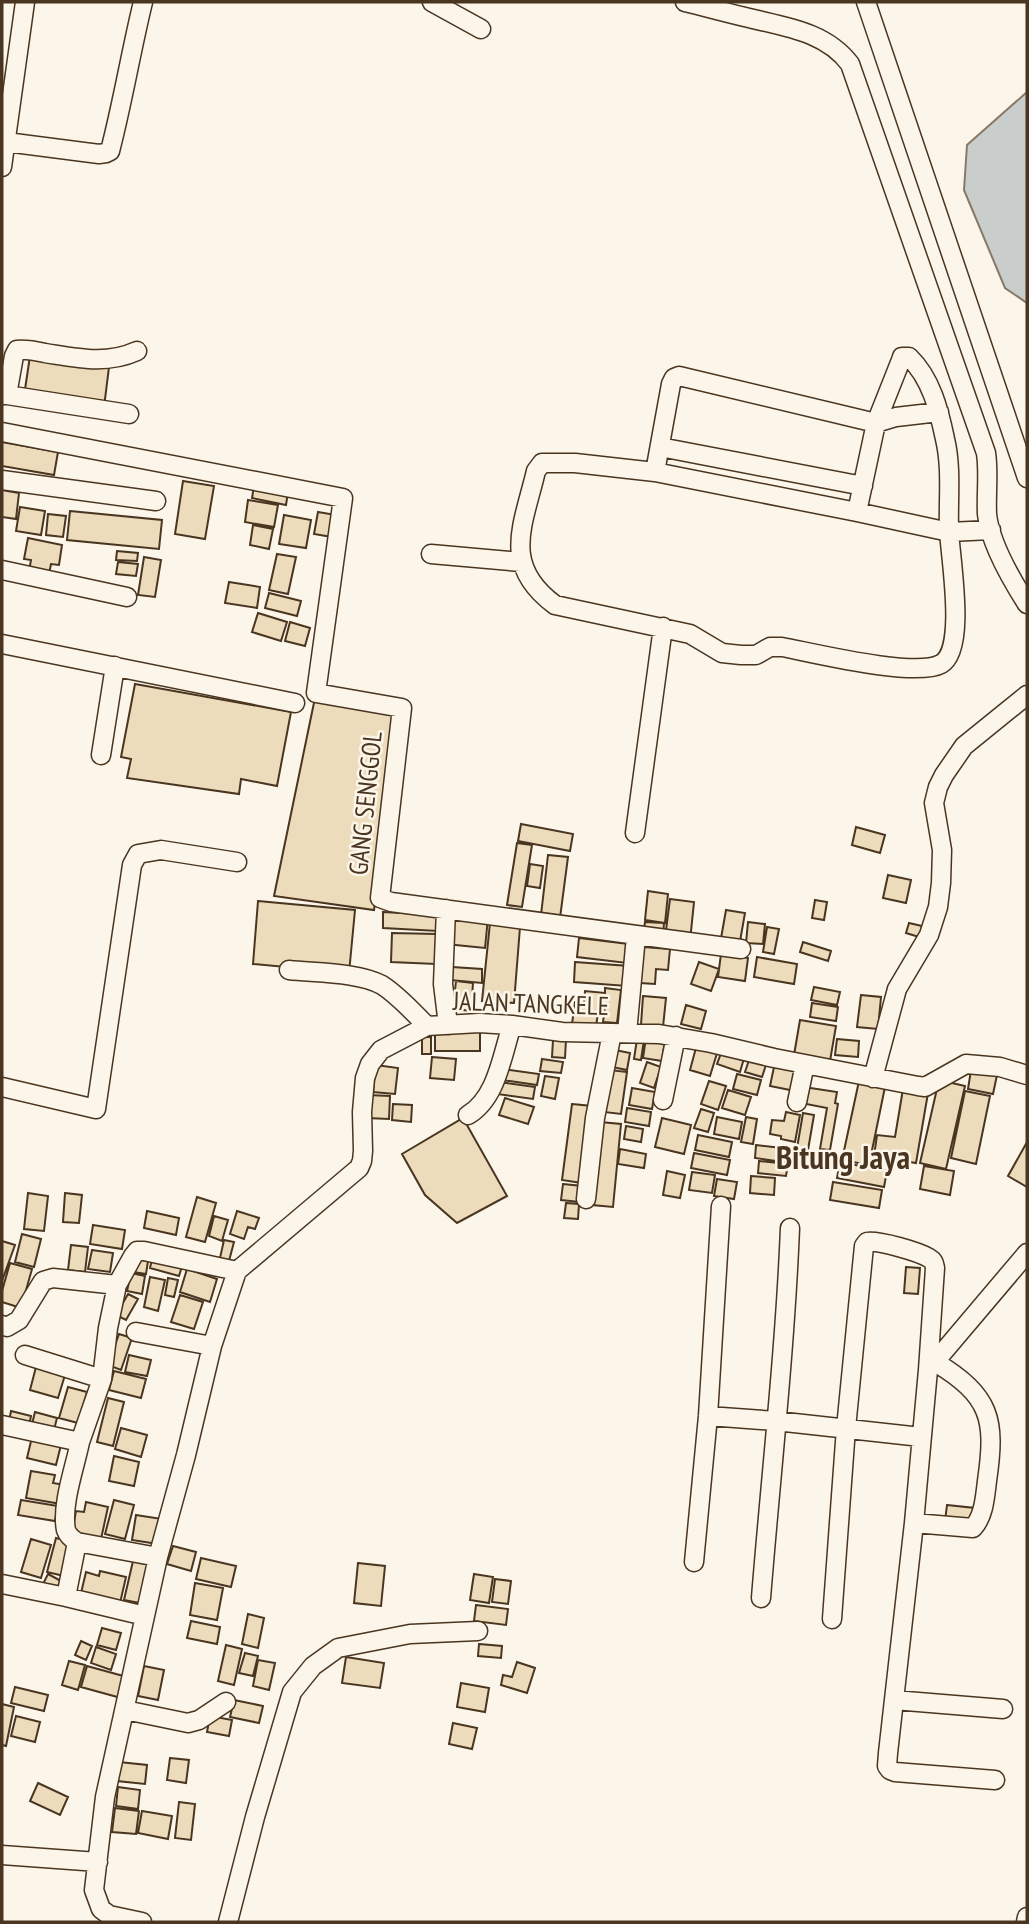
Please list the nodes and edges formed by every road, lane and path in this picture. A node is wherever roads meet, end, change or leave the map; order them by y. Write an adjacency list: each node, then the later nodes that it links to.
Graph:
1 (25, 2): 7 (street)
2 (143, 2): 7 (street)
3 (432, 2): 6 (street)
4 (685, 2): 24 (street)
5 (866, 2): 18 (street)
6 (481, 29)
7 (6, 142): 8 (street)
8 (2, 167)
9 (137, 351): 10 (street)
10 (4, 395): 12 (street)
11 (939, 412): 13 (street); 13 (street); 25 (street)
12 (128, 414)
13 (876, 423): 15 (street); 20 (street)
14 (2, 432): 39 (street, GANG SENGGOL)
15 (660, 447): 16 (street); 17 (street)
16 (758, 465): 20 (street); 21 (street)
17 (655, 472): 21 (street); 27 (street)
18 (1025, 472)
19 (2, 480): 22 (street)
20 (863, 486): 23 (street)
21 (752, 491): 23 (street)
22 (156, 501)
23 (857, 512): 25 (street)
24 (991, 530): 25 (street); 30 (street)
25 (949, 532): 31 (street)
26 (431, 554): 27 (street)
27 (522, 562): 31 (street)
28 (2, 570): 29 (street)
29 (127, 597)
30 (1027, 604)
31 (663, 627): 37 (street)
32 (2, 644): 33 (street)
33 (115, 666): 35 (street); 36 (street)
34 (1027, 695): 50 (street)
35 (295, 703)
36 (101, 755)
37 (635, 833)
38 (237, 862): 51 (street)
39 (446, 909): 40 (street, GANG SENGGOL); 43 (street)
40 (636, 936): 41 (street, GANG SENGGOL); 46 (street)
41 (741, 950)
42 (289, 970): 45 (street)
43 (448, 1025): 44 (street, JALAN TANGKELE); 45 (street, JALAN TANGKELE)
44 (512, 1025): 46 (street, JALAN TANGKELE); 54 (street)
45 (427, 1026): 59 (street, JALAN TANGKELE)
46 (620, 1033): 47 (street, JALAN TANGKELE); 55 (street)
47 (676, 1036): 48 (street, JALAN TANGKELE); 52 (street)
48 (805, 1064): 50 (street, JALAN TANGKELE); 53 (street)
49 (1027, 1076): 50 (street, JALAN TANGKELE)
50 (873, 1078)
51 (2, 1087)
52 (663, 1100)
53 (797, 1102)
54 (468, 1115)
55 (586, 1199)
56 (721, 1206): 67 (street)
57 (790, 1228): 68 (street)
58 (1027, 1254): 65 (street)
59 (237, 1271): 60 (street); 63 (street)
60 (117, 1285): 61 (street); 66 (street)
61 (2, 1325)
62 (136, 1332): 63 (street)
63 (212, 1346): 75 (street)
64 (25, 1355): 66 (street)
65 (932, 1366): 70 (street); 71 (street); 73 (street)
66 (102, 1380): 72 (street)
67 (708, 1416): 68 (street); 76 (street)
68 (776, 1421): 70 (street); 79 (street)
69 (2, 1425): 72 (street)
70 (846, 1428): 71 (street); 81 (street)
71 (921, 1437): 73 (street)
72 (80, 1442): 74 (street)
73 (914, 1522): 83 (street)
74 (77, 1542): 75 (street); 78 (street)
75 (158, 1557): 80 (street)
76 (694, 1562)
77 (2, 1584): 78 (street)
78 (66, 1597): 80 (street)
79 (761, 1598)
80 (145, 1616): 86 (street)
81 (832, 1619)
82 (478, 1632): 91 (street)
83 (894, 1700): 85 (street); 87 (street)
84 (226, 1702): 86 (street)
85 (1003, 1709)
86 (125, 1710): 89 (street)
87 (995, 1780)
88 (2, 1855): 89 (street)
89 (98, 1862): 90 (street)
90 (142, 1922)
91 (228, 1922)

